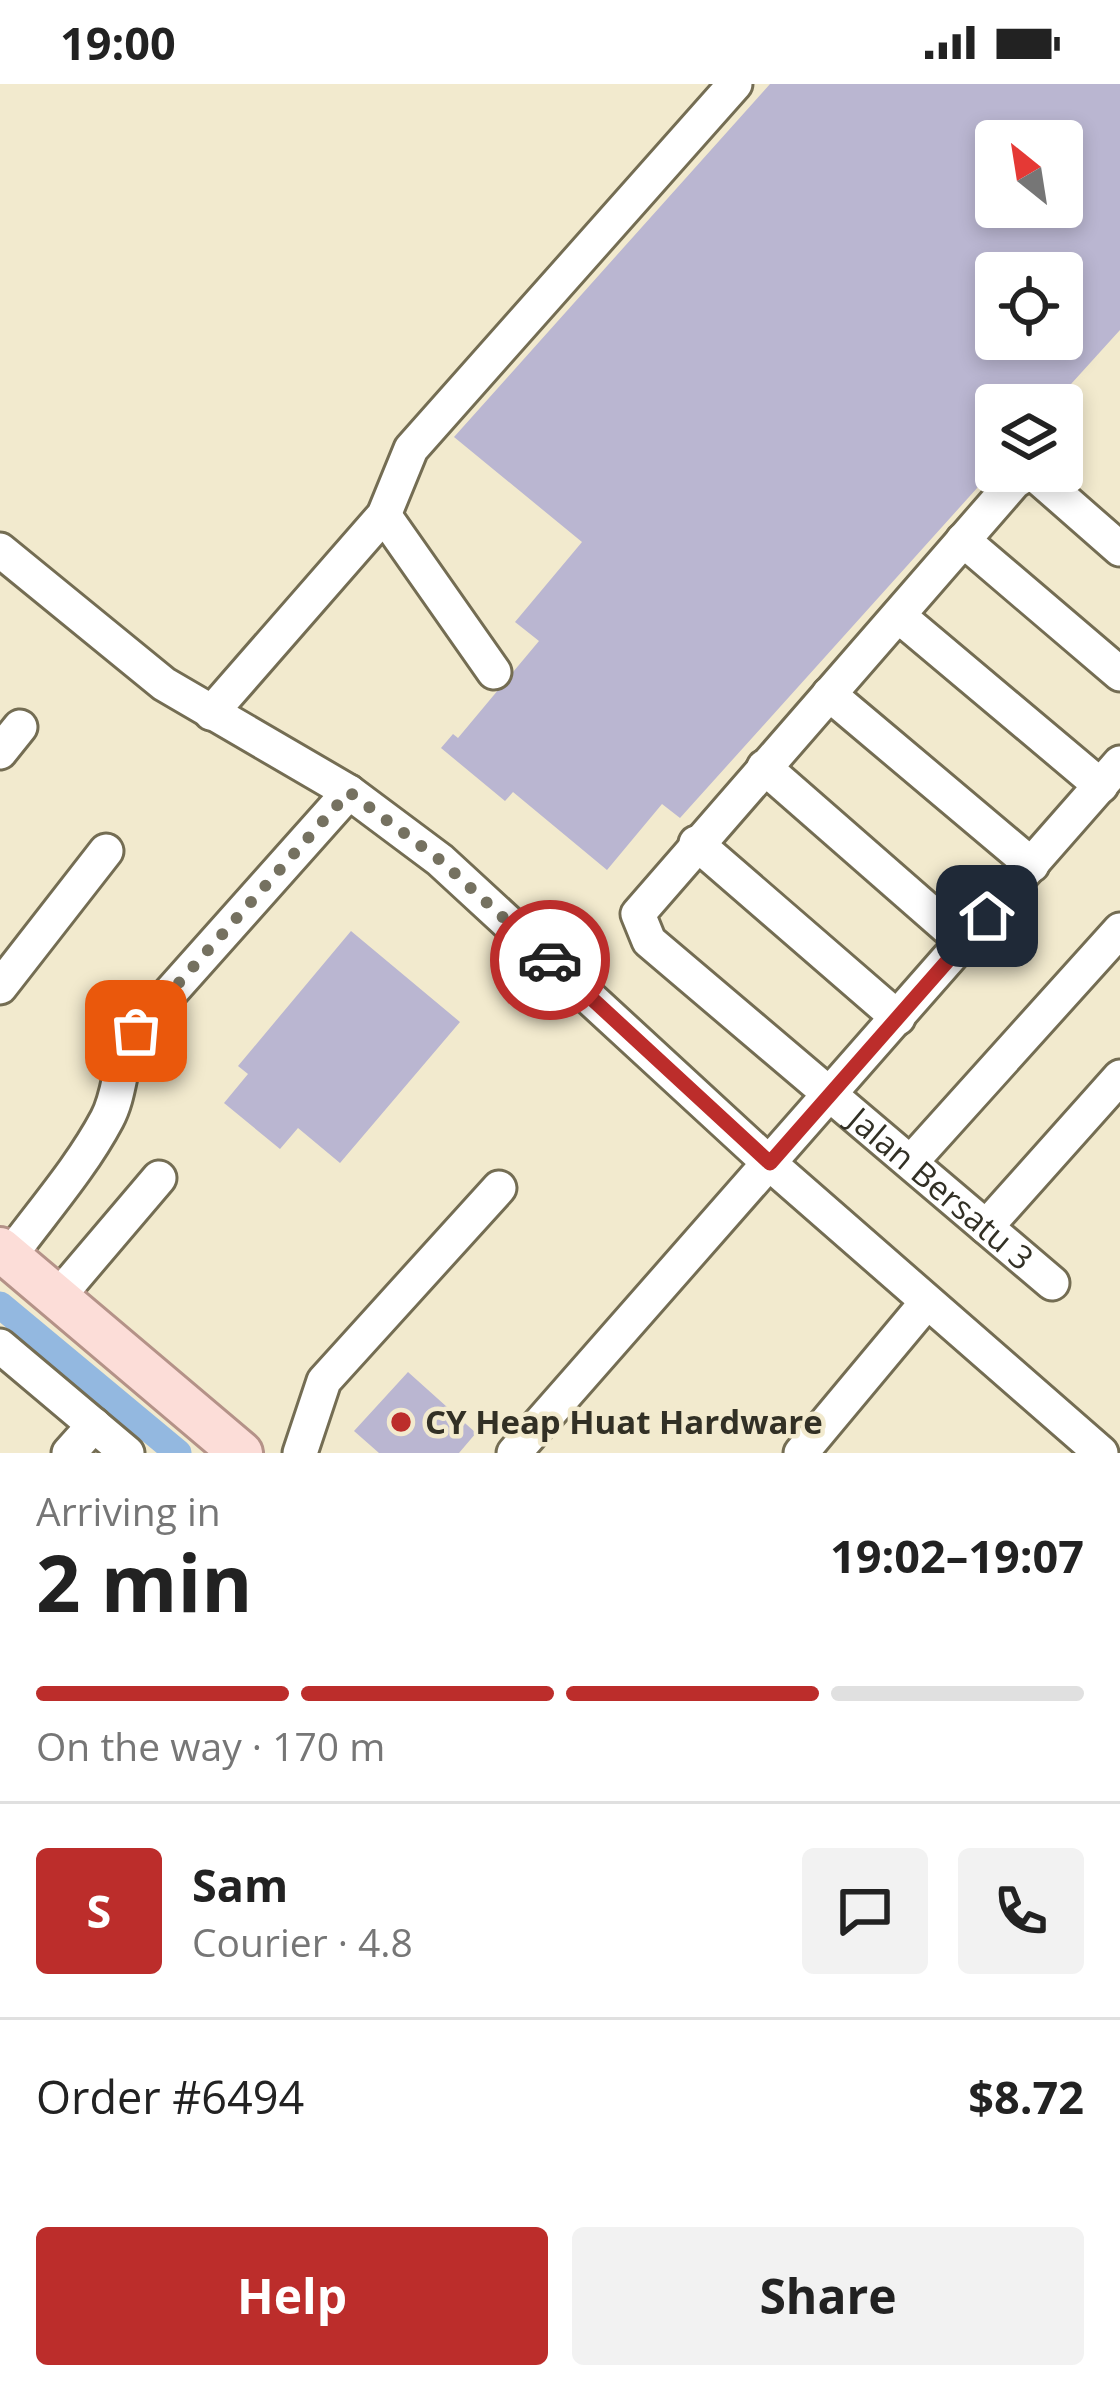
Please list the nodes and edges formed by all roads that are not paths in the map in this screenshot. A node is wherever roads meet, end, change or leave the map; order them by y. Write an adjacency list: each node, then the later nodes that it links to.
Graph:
1 (735, 84): 4 (street)
2 (1005, 492): 5 (street)
3 (1055, 492): 6 (street)
4 (384, 515): 9 (street); 12 (street)
5 (964, 540): 8 (street); 10 (street)
6 (1120, 549)
7 (0, 550): 12 (street)
8 (900, 617): 11 (street); 14 (street)
9 (494, 672)
10 (1120, 674)
11 (829, 694): 13 (street); 18 (street)
12 (211, 713): 15 (street)
13 (764, 767): 16 (street); 20 (street)
14 (1110, 775): 18 (street)
15 (349, 792): 26 (street); 30 (street)
16 (695, 843): 22 (street); 24 (street, Jalan Bersatu 3)
17 (106, 850): 21 (street)
18 (1032, 865): 20 (street)
19 (1120, 930): 25 (street)
20 (964, 942): 22 (street)
21 (0, 987)
22 (898, 1018): 24 (street)
23 (1120, 1077): 29 (street)
24 (831, 1094): 25 (street, Jalan Bersatu 3); 26 (street)
25 (911, 1162): 29 (street, Jalan Bersatu 3)
26 (770, 1163): 33 (street); 40 (street)
27 (159, 1178): 32 (street)
28 (499, 1188): 39 (street)
29 (986, 1227): 31 (street, Jalan Bersatu 3)
30 (5, 1253): 32 (main road)
31 (1052, 1283)
32 (57, 1298): 38 (main road)
33 (927, 1302): 41 (street); 42 (street)
34 (0, 1346): 35 (street)
35 (94, 1425): 36 (street); 37 (street)
36 (69, 1453)
37 (127, 1453)
38 (241, 1453)
39 (300, 1453)
40 (514, 1453)
41 (801, 1453)
42 (1101, 1453)

